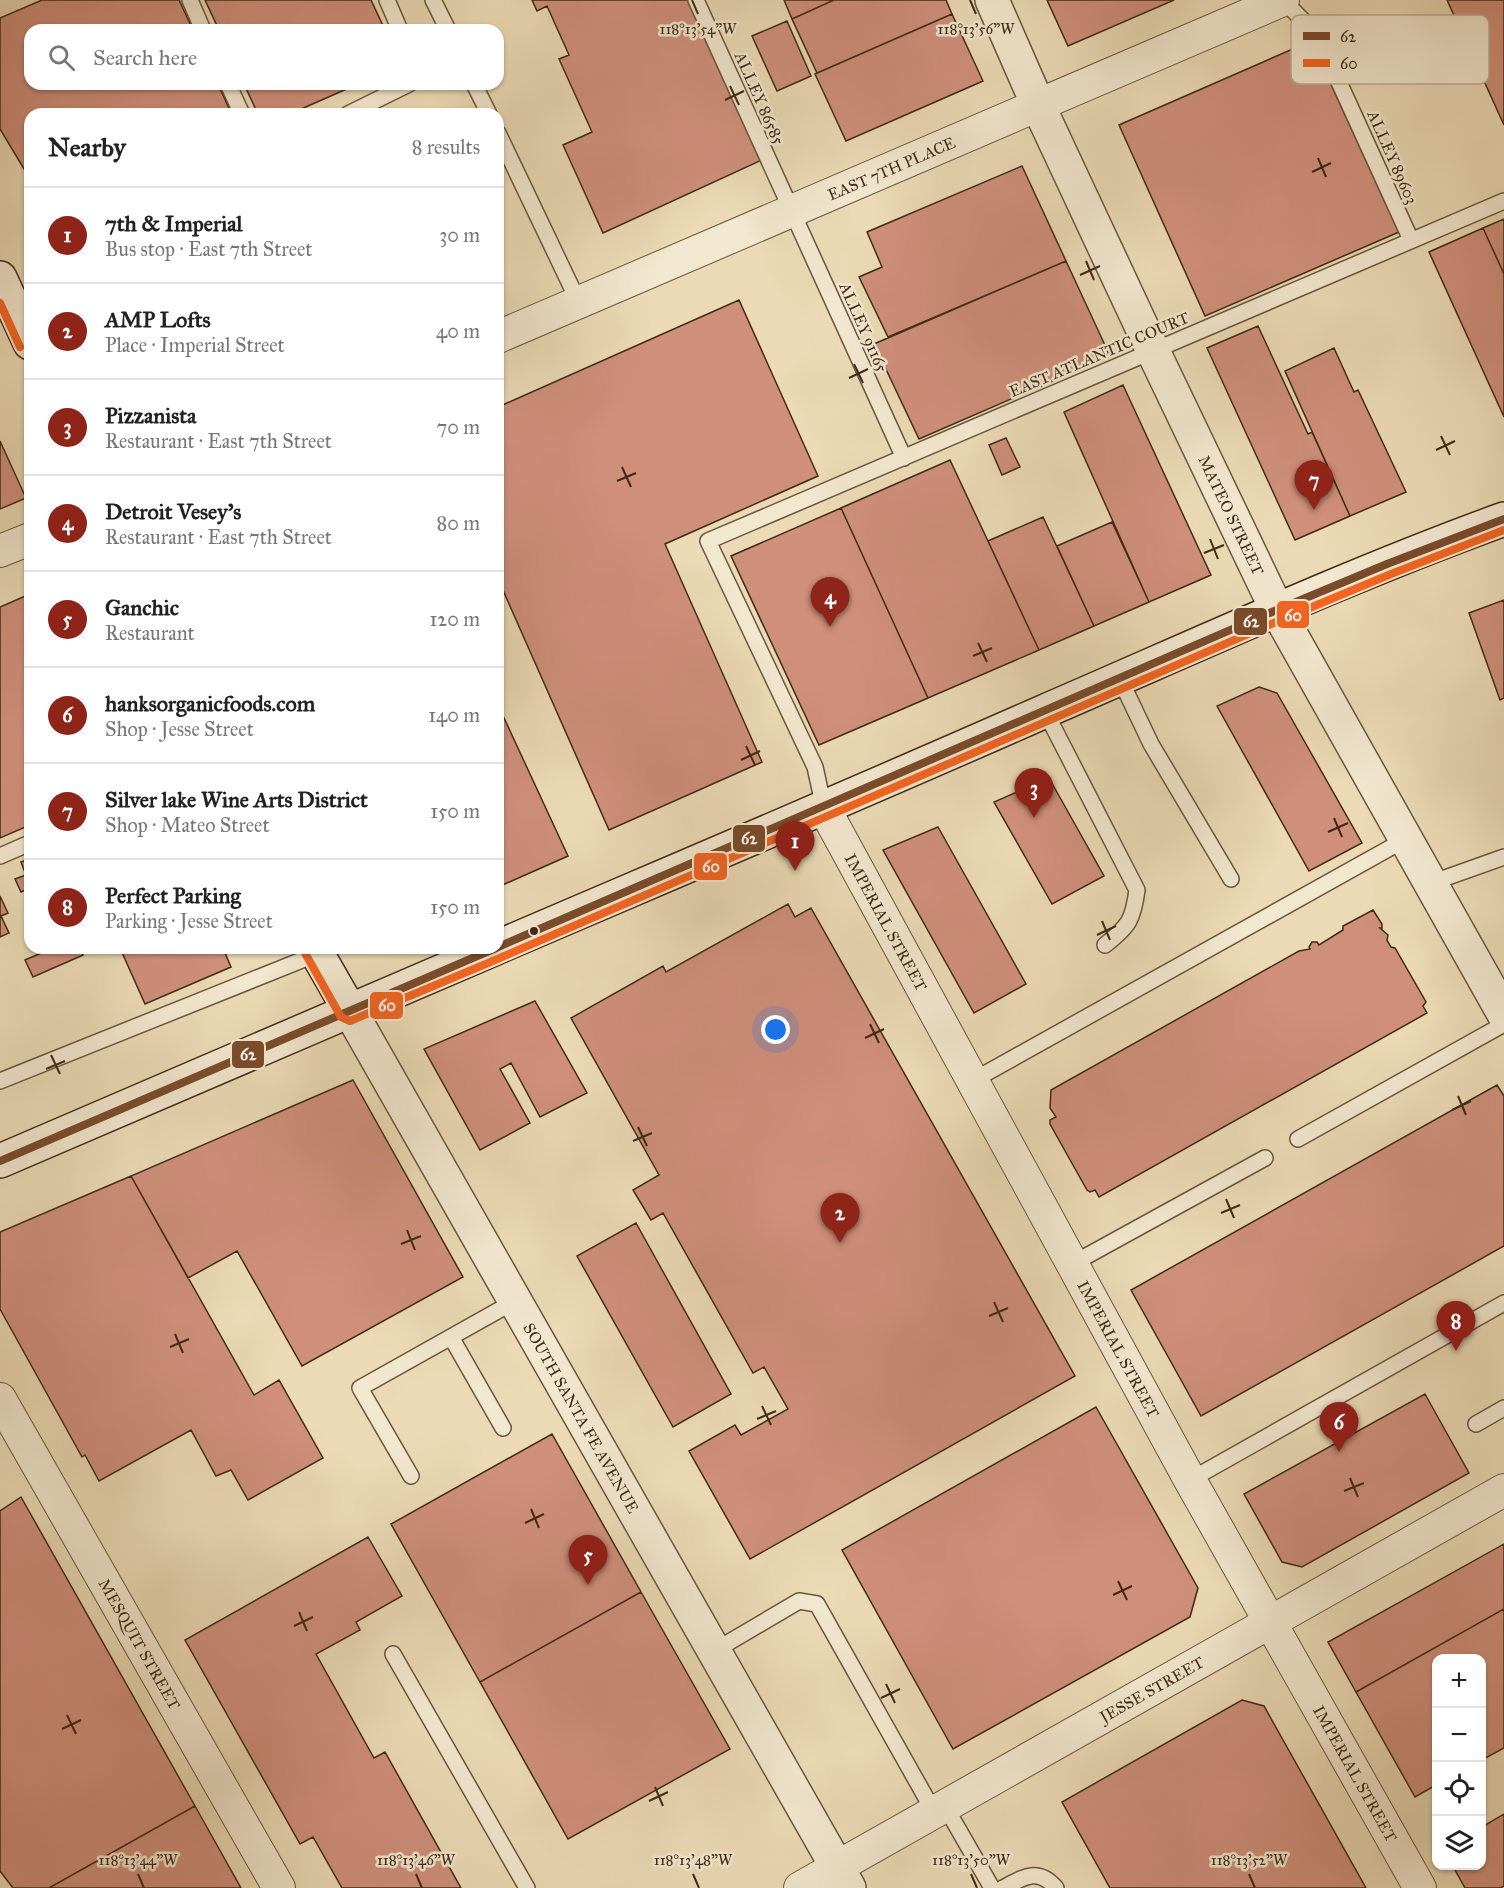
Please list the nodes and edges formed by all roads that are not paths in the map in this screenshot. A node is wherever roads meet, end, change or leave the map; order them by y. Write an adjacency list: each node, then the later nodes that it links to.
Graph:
1 (190, 0): 8 (lane)
2 (387, 0): 9 (lane)
3 (433, 0): 10 (lane)
4 (696, 0): 21 (lane, ALLEY 86585)
5 (992, 0): 15 (street, MATEO STREET)
6 (1283, 0): 7 (lane, ALLEY 89603); 15 (street, EAST 7TH PLACE)
7 (1298, 15)
8 (200, 24)
9 (397, 24)
10 (445, 24)
11 (1340, 84): 22 (lane, ALLEY 89603)
12 (231, 90): 16 (lane)
13 (397, 90): 17 (lane)
14 (477, 90): 18 (lane)
15 (1038, 105): 21 (street, EAST 7TH PLACE); 27 (street, MATEO STREET)
16 (239, 108)
17 (360, 108)
18 (486, 108)
19 (504, 146): 24 (lane)
20 (1504, 201): 22 (lane, EAST ATLANTIC COURT)
21 (791, 211): 24 (street, EAST 7TH PLACE); 28 (lane, ALLEY 91165)
22 (1411, 240): 27 (lane, EAST ATLANTIC COURT)
23 (0, 278): 25 (street)
24 (579, 303): 26 (street, EAST 7TH PLACE)
25 (24, 330)
26 (504, 334)
27 (1153, 351): 28 (lane, EAST ATLANTIC COURT); 32 (street, MATEO STREET)
28 (904, 458): 35 (lane, EAST ATLANTIC COURT)
29 (1504, 519): 32 (street)
30 (24, 541): 31 (street)
31 (0, 551)
32 (1278, 610): 33 (street); 36 (street, MATEO STREET)
33 (1120, 679): 34 (street); 40 (lane)
34 (1045, 711): 35 (street); 43 (lane)
35 (824, 808): 42 (street); 51 (street, IMPERIAL STREET)
36 (1406, 839): 41 (street, MATEO STREET); 51 (lane)
37 (24, 846): 38 (lane)
38 (0, 856)
39 (1504, 857): 41 (lane)
40 (1231, 879)
41 (1431, 883): 48 (street, MATEO STREET)
42 (504, 945)
43 (1105, 945)
44 (309, 954): 50 (lane)
45 (318, 954): 47 (street, SOUTH SANTA FE AVENUE)
46 (483, 954): 47 (street)
47 (350, 1011): 54 (street); 56 (street, SOUTH SANTA FE AVENUE)
48 (1504, 1014)
49 (1504, 1024): 52 (lane)
50 (0, 1081)
51 (972, 1081): 55 (street, IMPERIAL STREET)
52 (1298, 1139)
53 (1265, 1158): 55 (lane)
54 (0, 1161)
55 (1072, 1264): 64 (street, IMPERIAL STREET)
56 (515, 1301): 58 (lane); 67 (street, SOUTH SANTA FE AVENUE)
57 (1504, 1303): 64 (lane)
58 (451, 1337): 62 (lane); 63 (lane)
59 (0, 1399): 71 (street, MESQUIT STREET)
60 (1504, 1408): 61 (lane)
61 (1476, 1424)
62 (503, 1428)
63 (411, 1476)
64 (1190, 1480): 66 (street, IMPERIAL STREET)
65 (1504, 1490): 66 (street, JESSE STREET)
66 (1270, 1622): 69 (street, JESSE STREET); 77 (street, IMPERIAL STREET)
67 (714, 1651): 69 (lane); 70 (street, SOUTH SANTA FE AVENUE)
68 (393, 1654): 72 (lane)
69 (939, 1809): 70 (street, JESSE STREET); 74 (lane)
70 (843, 1878): 73 (street, JESSE STREET)
71 (279, 1888)
72 (527, 1888)
73 (800, 1888)
74 (992, 1888)
75 (1004, 1888): 76 (lane)
76 (1056, 1888)
77 (1420, 1888)

